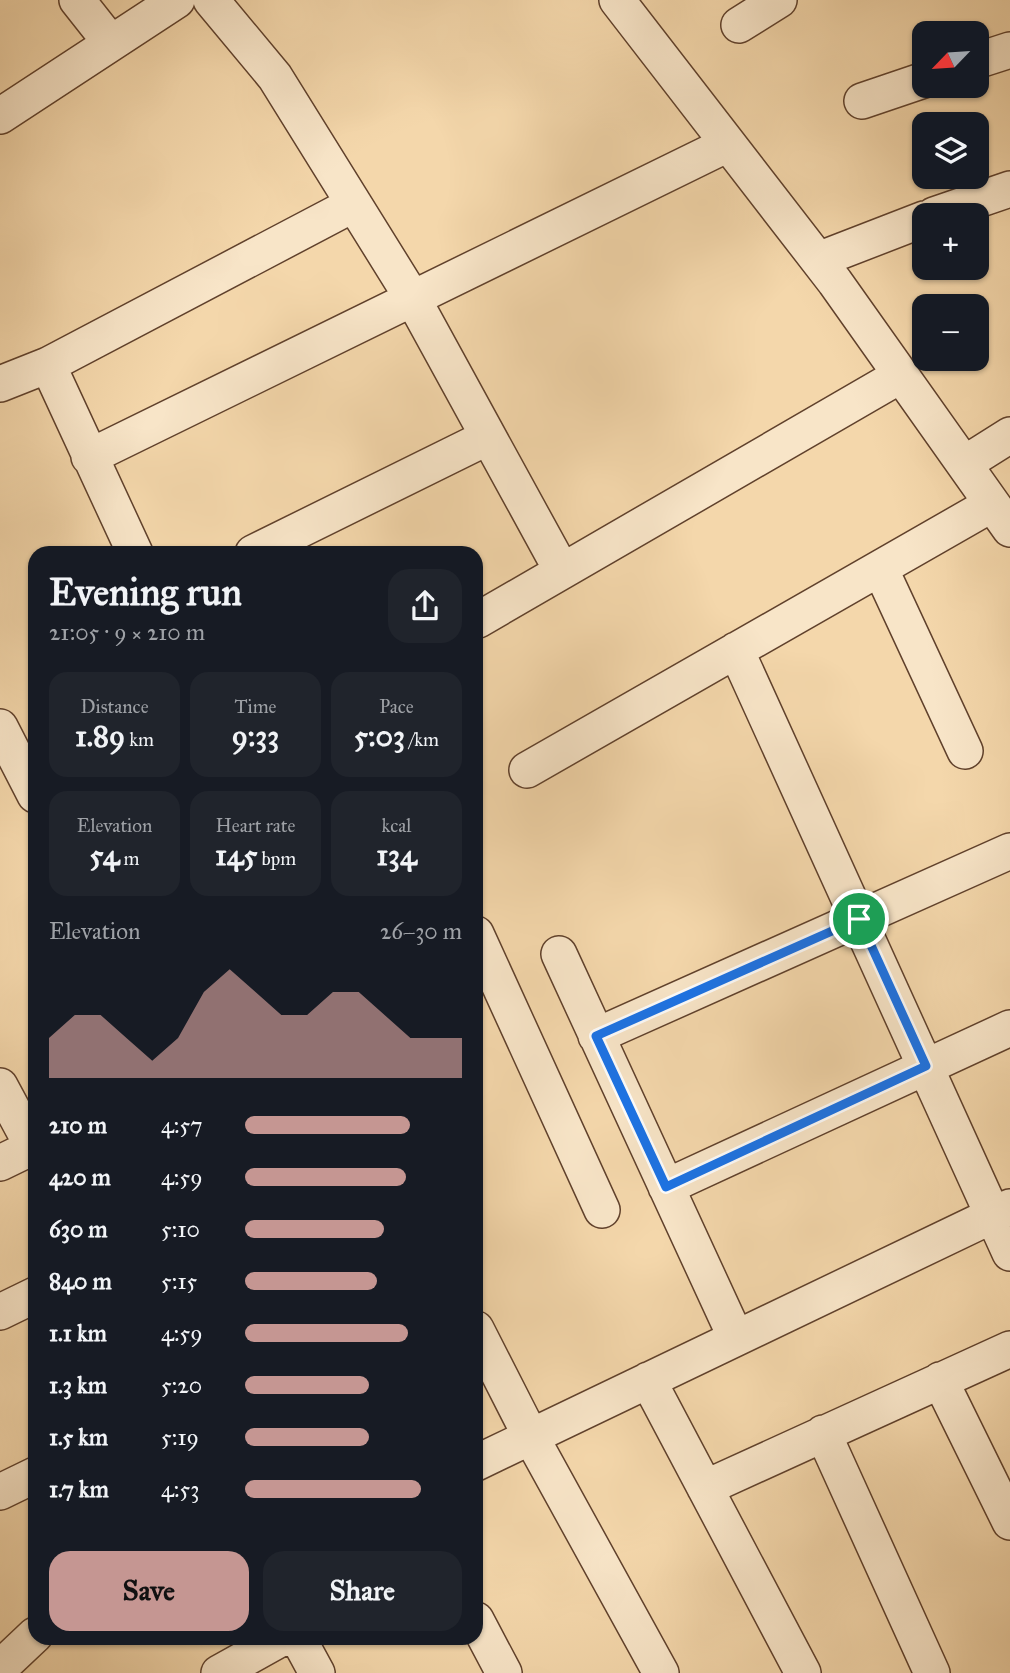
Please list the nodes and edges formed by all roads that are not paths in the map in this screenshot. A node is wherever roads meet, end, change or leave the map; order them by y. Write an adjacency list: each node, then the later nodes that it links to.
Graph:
1 (77, 0): 7 (street)
2 (177, 0): 7 (street)
3 (211, 0): 16 (street)
4 (617, 0): 13 (street)
5 (779, 0): 6 (street)
6 (739, 25)
7 (111, 43): 12 (street)
8 (1010, 50): 9 (street)
9 (989, 57)
10 (912, 84): 11 (street)
11 (862, 102)
12 (0, 116)
13 (728, 144): 18 (street); 19 (street)
14 (1010, 189): 15 (street)
15 (969, 203)
16 (354, 204): 19 (street); 20 (street)
17 (912, 224): 18 (street)
18 (818, 260): 21 (street)
19 (413, 299): 24 (street); 25 (street)
20 (48, 365): 22 (street); 25 (street)
21 (901, 375): 26 (street); 31 (street)
22 (0, 384)
23 (1010, 435): 26 (street)
24 (488, 437): 29 (street); 31 (street)
25 (89, 457): 28 (street)
26 (964, 464): 27 (street)
27 (1001, 516): 30 (street)
28 (132, 546)
29 (267, 546)
30 (880, 568): 33 (street); 35 (street)
31 (562, 571): 32 (street)
32 (483, 617)
33 (736, 650): 36 (street); 39 (street)
34 (0, 727): 37 (street)
35 (965, 751)
36 (527, 770)
37 (28, 781)
38 (1010, 851): 39 (street)
39 (859, 919): 43 (street); 44 (street)
40 (559, 954): 43 (street)
41 (485, 979): 50 (street)
42 (1010, 1028): 44 (street)
43 (596, 1036): 49 (street)
44 (926, 1066): 49 (street); 51 (street)
45 (0, 1086): 46 (street)
46 (28, 1138)
47 (28, 1151): 48 (street)
48 (0, 1163)
49 (666, 1187): 55 (street)
50 (602, 1210)
51 (1002, 1210): 52 (street); 55 (street)
52 (1010, 1252)
53 (28, 1298): 54 (street)
54 (0, 1311)
55 (736, 1338): 58 (street)
56 (483, 1343): 61 (street)
57 (1010, 1349): 59 (street)
58 (648, 1380): 61 (street); 64 (street)
59 (940, 1380): 60 (street); 66 (street)
60 (823, 1433): 64 (street); 77 (street)
61 (531, 1437): 62 (street); 75 (street)
62 (483, 1460)
63 (28, 1478): 65 (street)
64 (705, 1488): 76 (street)
65 (0, 1492)
66 (1010, 1521)
67 (483, 1633): 74 (street)
68 (28, 1642): 71 (street)
69 (269, 1645): 72 (street)
70 (302, 1645): 73 (street)
71 (0, 1668)
72 (219, 1673)
73 (317, 1673)
74 (504, 1673)
75 (661, 1673)
76 (803, 1673)
77 (932, 1673)

